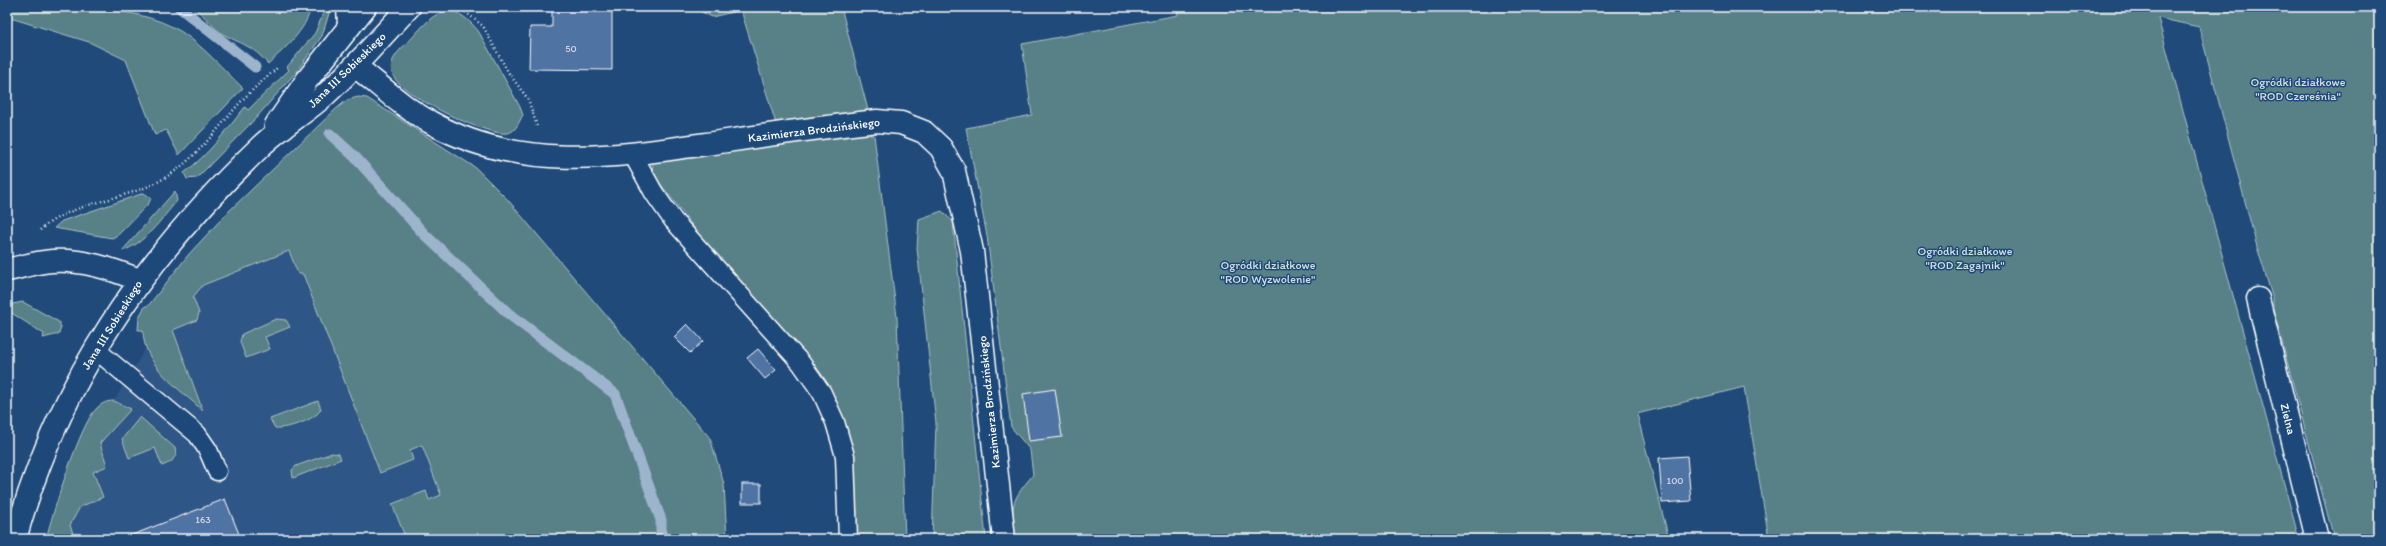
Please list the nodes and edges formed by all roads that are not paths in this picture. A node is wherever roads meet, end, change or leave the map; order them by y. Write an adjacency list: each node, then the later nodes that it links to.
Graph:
1 (365, 7): 3 (street, Jana III Sobieskiego)
2 (409, 7): 4 (street, Jana III Sobieskiego)
3 (349, 16): 5 (street, Jana III Sobieskiego)
4 (355, 66): 5 (street, Jana III Sobieskiego); 6 (street, Kazimierza Brodzińskiego)
5 (263, 145): 8 (street, Jana III Sobieskiego)
6 (633, 155): 13 (lane); 14 (street, Kazimierza Brodzińskiego)
7 (7, 270): 8 (street)
8 (139, 280): 10 (street, Jana III Sobieskiego)
9 (2258, 298): 15 (street, Zielna)
10 (95, 349): 11 (lane); 12 (street, Jana III Sobieskiego)
11 (216, 471)
12 (15, 539)
13 (848, 539)
14 (1004, 539)
15 (2317, 539)

